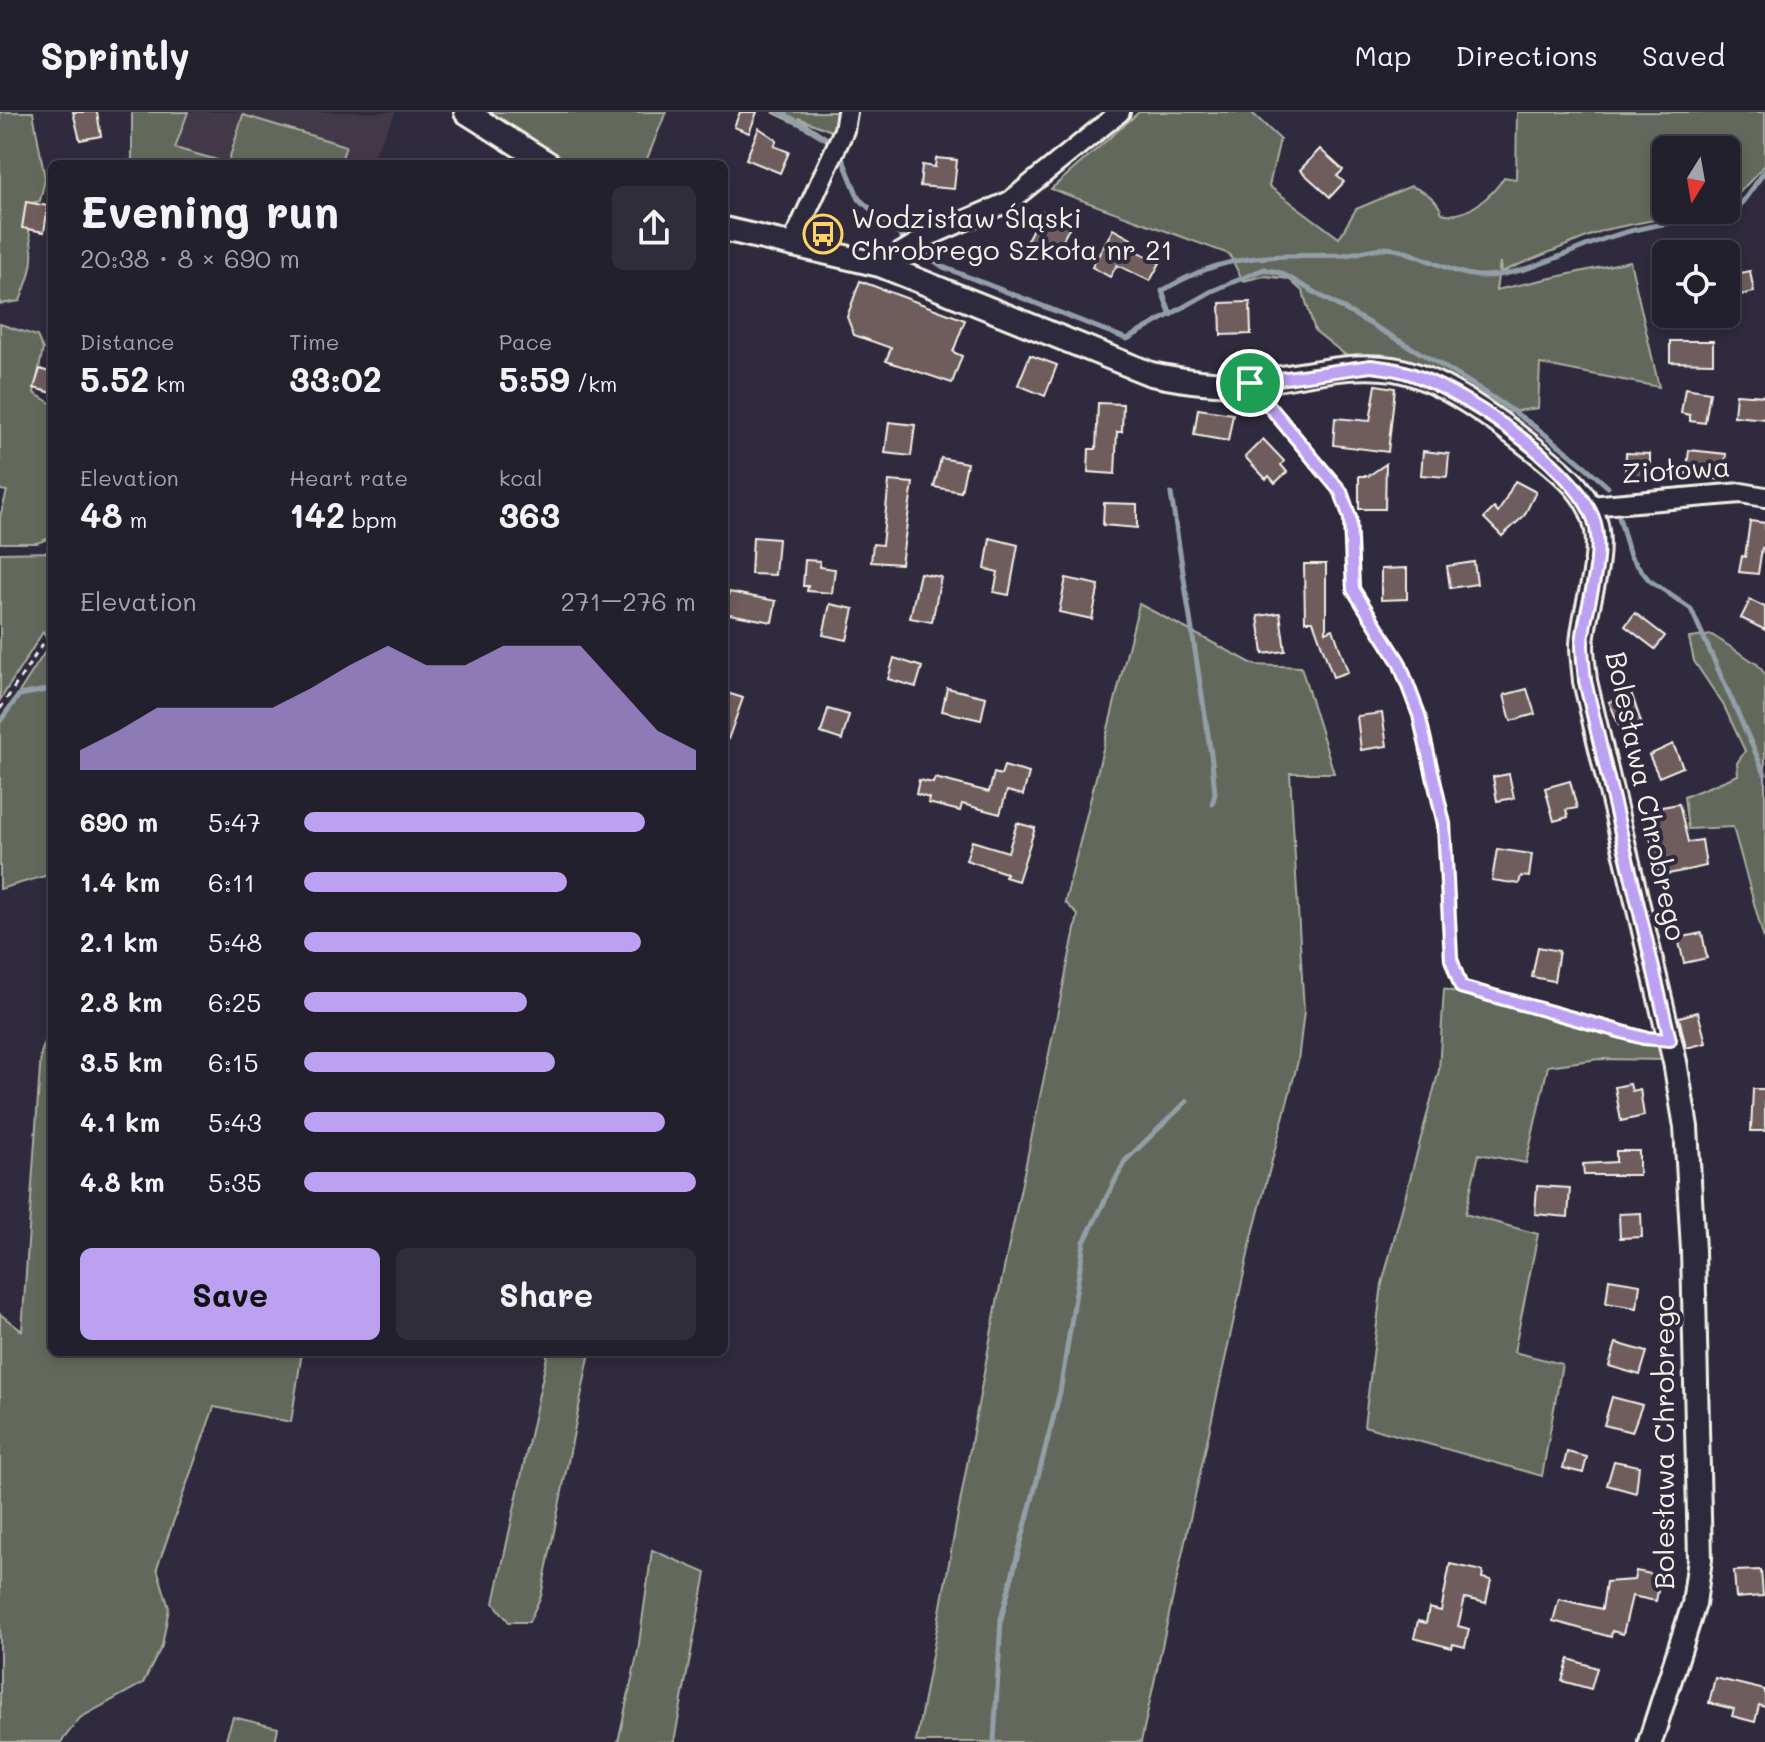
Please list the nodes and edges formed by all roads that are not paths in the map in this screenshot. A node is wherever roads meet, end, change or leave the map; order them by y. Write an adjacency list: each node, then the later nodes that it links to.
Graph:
1 (466, 112): 4 (street)
2 (1120, 112): 7 (street)
3 (847, 117): 6 (street)
4 (543, 160)
5 (728, 230): 6 (street, Bolesława Chrobrego)
6 (793, 242): 7 (street, Bolesława Chrobrego)
7 (880, 265): 8 (street, Bolesława Chrobrego)
8 (1250, 383): 10 (street, Bolesława Chrobrego); 11 (lane)
9 (1765, 497): 10 (street, Ziołowa)
10 (1590, 506): 11 (street, Bolesława Chrobrego)
11 (1670, 1040): 12 (street, Bolesława Chrobrego)
12 (1650, 1742)

